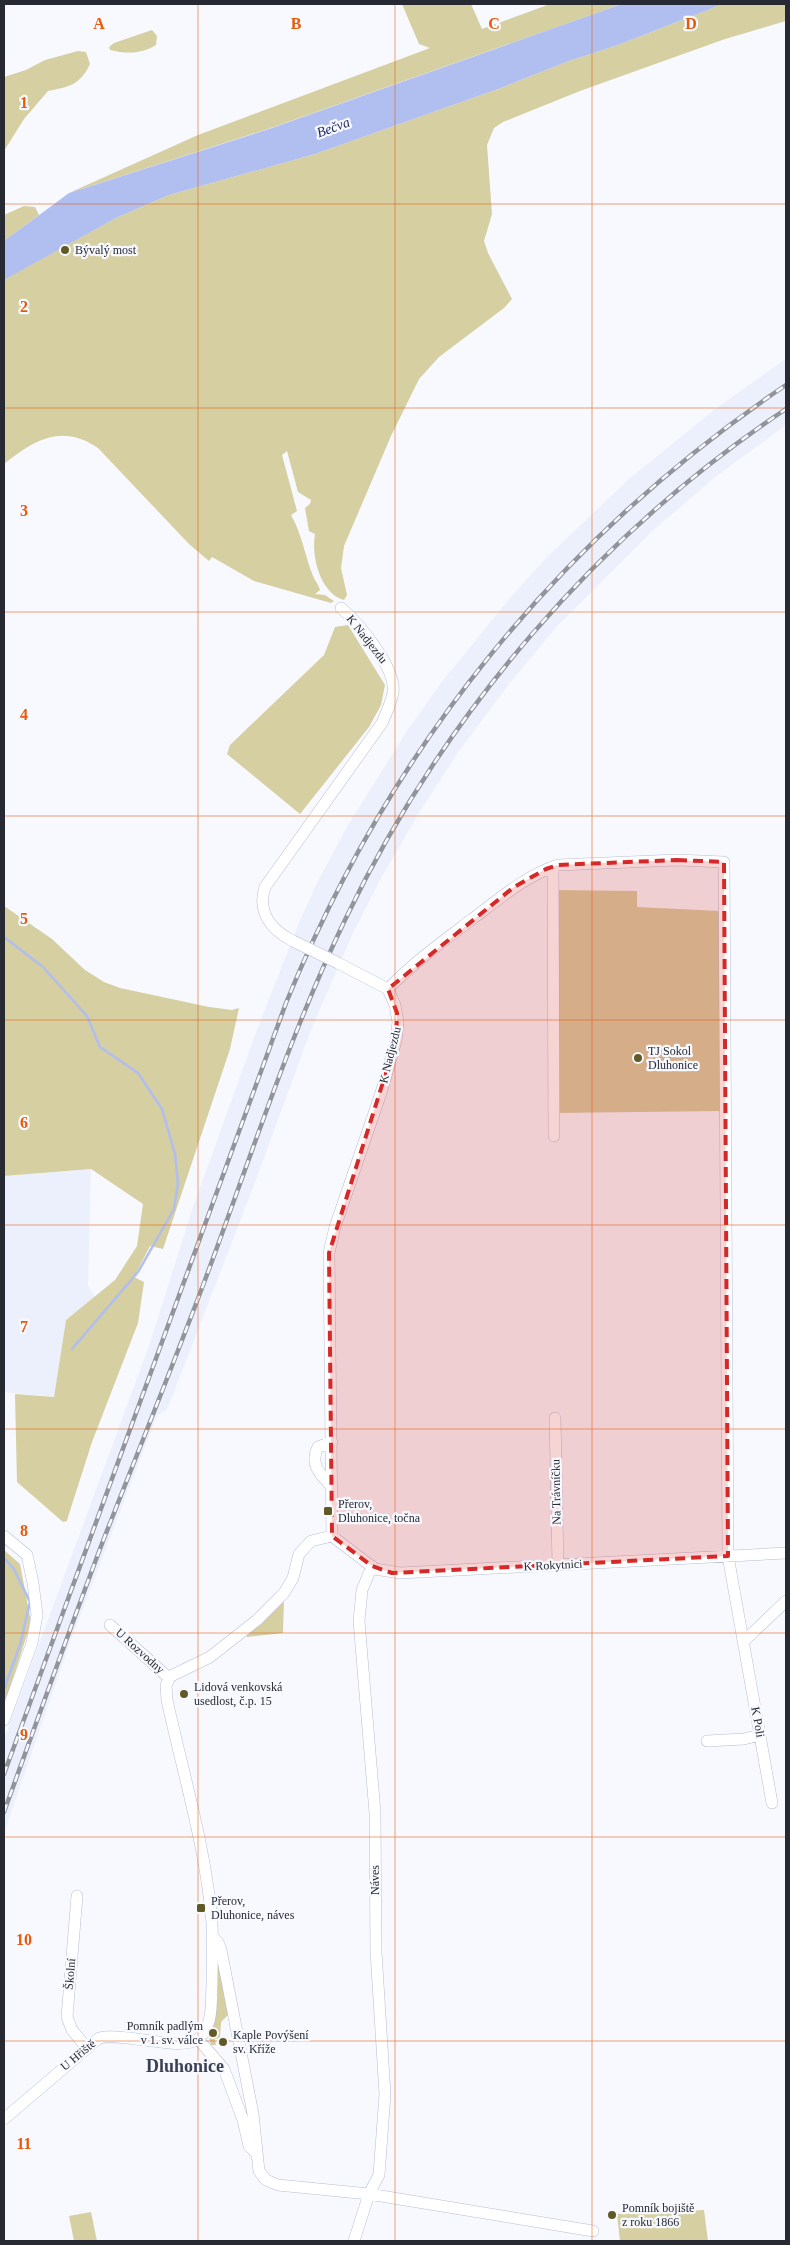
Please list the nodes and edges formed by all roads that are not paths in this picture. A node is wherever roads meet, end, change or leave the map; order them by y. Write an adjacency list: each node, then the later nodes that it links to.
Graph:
1 (341, 608): 3 (street, K Nadjezdu, bridge)
2 (553, 866): 3 (street); 4 (street); 11 (street, K Poli)
3 (388, 988): 6 (street, K Nadjezdu)
4 (554, 1136)
5 (555, 1418): 12 (street, Na Trávníčku)
6 (332, 1442): 7 (street, K Nadjezdu); 7 (street)
7 (332, 1487): 9 (street, K Nadjezdu)
8 (4, 1536): 18 (street)
9 (332, 1536): 13 (street, K Rokytnici); 17 (street)
10 (786, 1553): 11 (street, K Rokytnici)
11 (728, 1556): 12 (street, K Rokytnici); 16 (street, K Poli)
12 (558, 1565): 13 (street, K Rokytnici)
13 (372, 1566): 28 (street, Náves)
14 (786, 1601): 16 (street)
15 (110, 1625): 17 (street, U Rozvodny)
16 (743, 1642): 19 (street, K Poli)
17 (169, 1678): 23 (street)
18 (4, 1720)
19 (760, 1735): 20 (street); 21 (street, K Poli)
20 (707, 1741)
21 (772, 1803)
22 (76, 1896): 25 (street, Školní)
23 (212, 1937): 24 (street); 27 (street)
24 (198, 2039): 25 (street, U Hřiště); 27 (street)
25 (86, 2046): 26 (street, U Hřiště)
26 (4, 2118)
27 (257, 2154): 28 (street)
28 (369, 2194): 29 (street); 30 (street, Náves)
29 (593, 2232)
30 (354, 2241)

